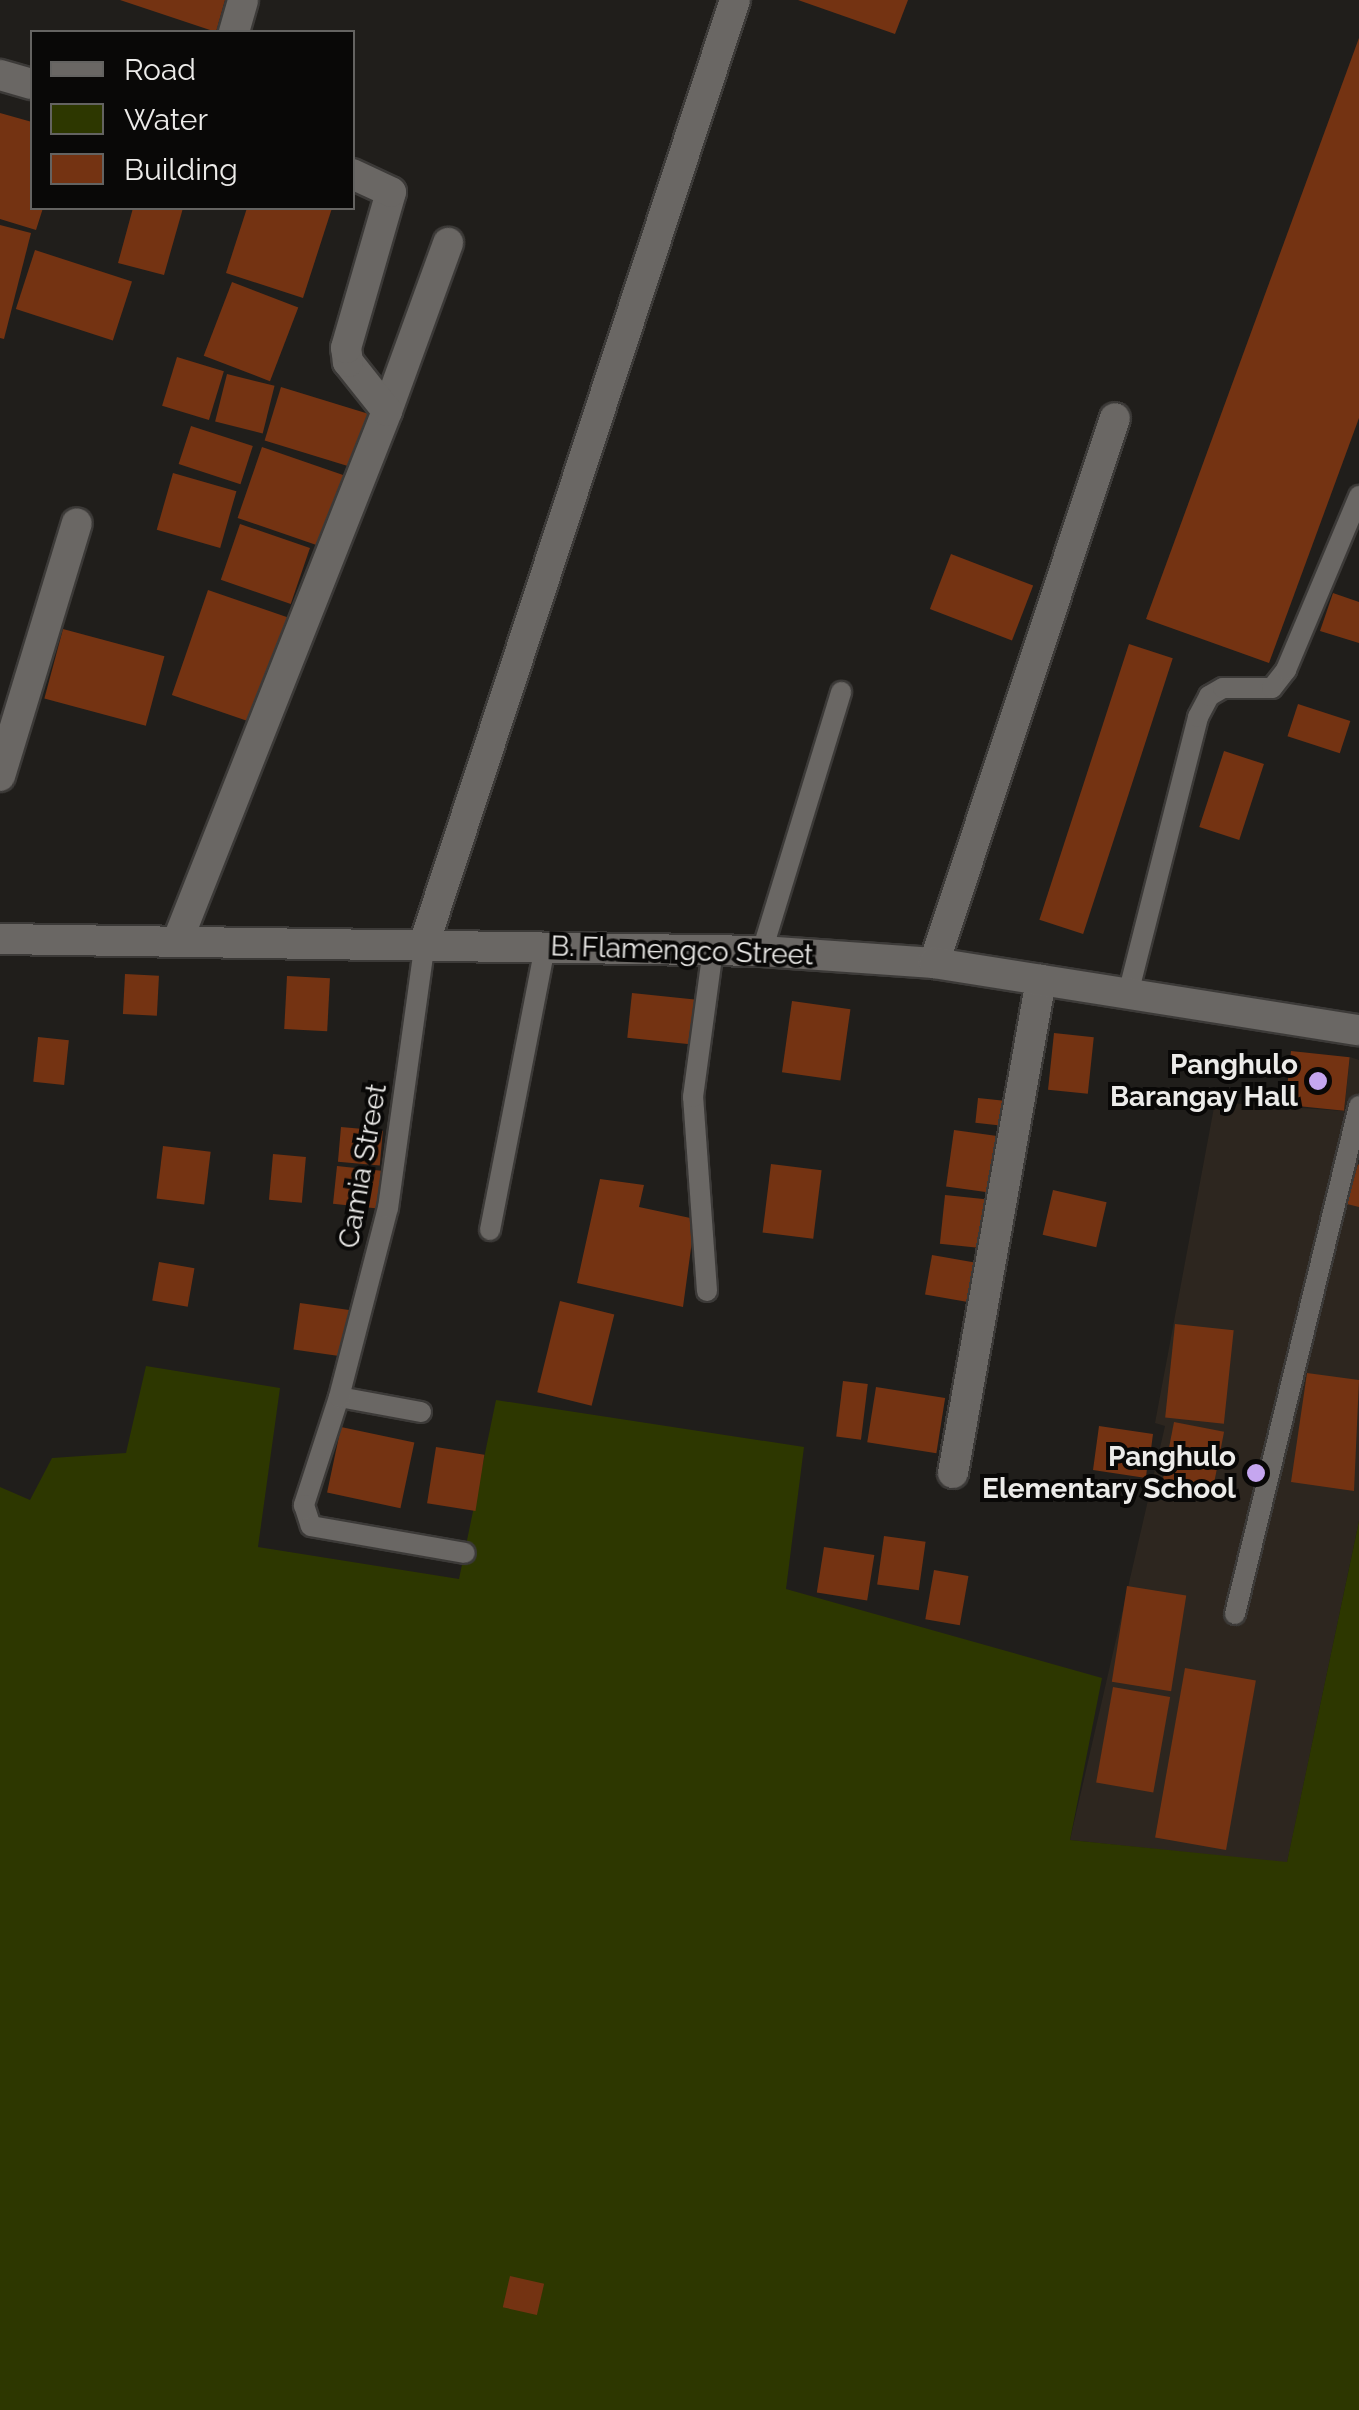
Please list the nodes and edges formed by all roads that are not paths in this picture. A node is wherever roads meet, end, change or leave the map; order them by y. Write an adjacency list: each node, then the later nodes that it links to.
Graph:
1 (243, 0): 3 (street)
2 (735, 0): 16 (street)
3 (235, 30)
4 (0, 75): 5 (street)
5 (30, 83)
6 (355, 175): 8 (street)
7 (448, 243): 8 (street)
8 (386, 410): 14 (street)
9 (1115, 418): 20 (street)
10 (1359, 496): 22 (lane)
11 (77, 523): 13 (street)
12 (841, 692): 19 (lane)
13 (0, 776)
14 (178, 937): 15 (street, B. Flamengco Street); 16 (street, B. Flamengco Street)
15 (0, 939)
16 (425, 941): 17 (street, B. Flamengco Street); 27 (lane, Camia Street)
17 (546, 946): 18 (street, B. Flamengco Street); 25 (lane)
18 (713, 950): 19 (street, B. Flamengco Street); 26 (lane)
19 (762, 951): 20 (street, B. Flamengco Street)
20 (934, 963): 21 (street, B. Flamengco Street)
21 (1042, 980): 22 (street, B. Flamengco Street); 29 (street)
22 (1128, 994): 23 (street, B. Flamengco Street)
23 (1359, 1030)
24 (1359, 1106): 31 (lane)
25 (490, 1230)
26 (707, 1291)
27 (339, 1397): 28 (lane); 30 (lane, Camia Street)
28 (421, 1412)
29 (953, 1472)
30 (465, 1553)
31 (1235, 1614)

